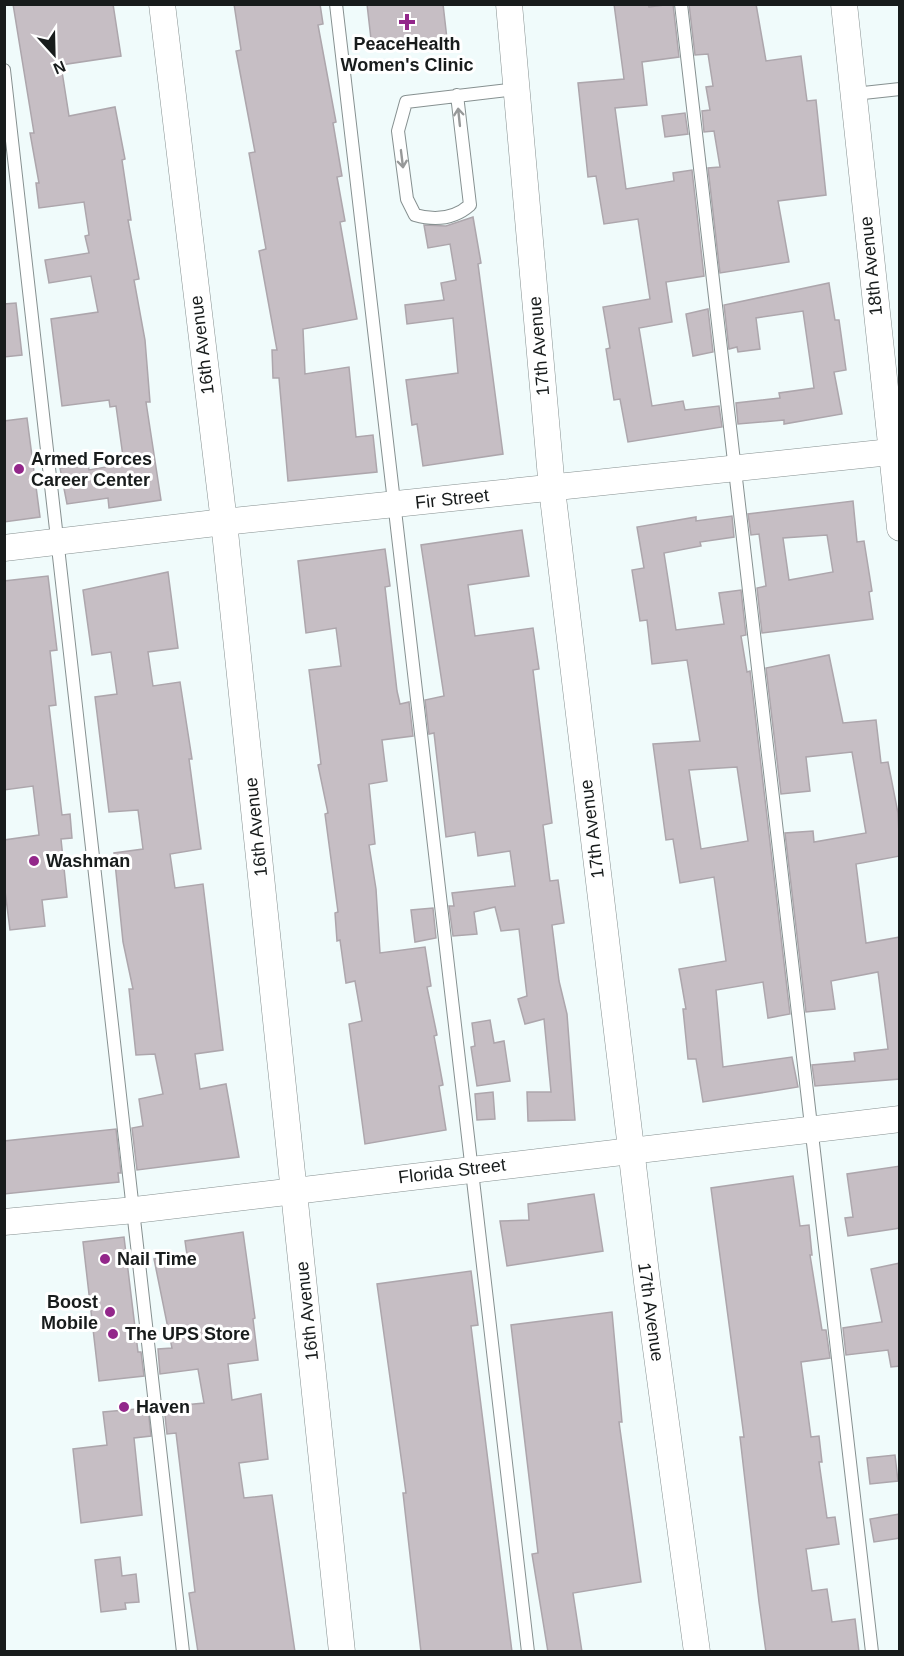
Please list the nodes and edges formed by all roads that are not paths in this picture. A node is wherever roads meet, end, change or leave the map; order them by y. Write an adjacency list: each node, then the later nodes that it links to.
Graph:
1 (162, 4): 19 (street, 16th Avenue)
2 (336, 4): 18 (lane)
3 (509, 4): 8 (street, 17th Avenue)
4 (681, 4): 16 (lane)
5 (844, 4): 10 (street, 18th Avenue)
6 (4, 70): 9 (lane)
7 (900, 88): 10 (lane)
8 (516, 89): 11 (lane); 17 (street, 17th Avenue)
9 (6, 90): 12 (lane)
10 (854, 94): 15 (street, 18th Avenue)
11 (457, 95): 11 (lane, one-way to 11)
12 (7, 128): 13 (lane)
13 (18, 201): 14 (lane); 21 (lane)
14 (4, 202)
15 (895, 451): 16 (street, Fir Street); 20 (street, 18th Avenue)
16 (737, 469): 17 (street, Fir Street); 24 (lane)
17 (552, 489): 18 (street, Fir Street); 25 (street, 17th Avenue)
18 (394, 505): 19 (street, Fir Street); 26 (lane)
19 (224, 522): 21 (street, Fir Street); 27 (street, 16th Avenue)
20 (900, 528)
21 (56, 542): 22 (street, Fir Street); 28 (lane)
22 (4, 548)
23 (900, 1119): 24 (street, Florida Street)
24 (810, 1129): 25 (street, Florida Street); 34 (lane)
25 (630, 1150): 26 (street, Florida Street); 33 (street, 17th Avenue)
26 (471, 1169): 27 (street, Florida Street); 32 (lane)
27 (295, 1190): 28 (street, Florida Street); 31 (street, 16th Avenue)
28 (135, 1210): 29 (street, Florida Street); 30 (lane)
29 (4, 1222)
30 (183, 1652)
31 (342, 1652)
32 (528, 1652)
33 (697, 1652)
34 (872, 1652)

